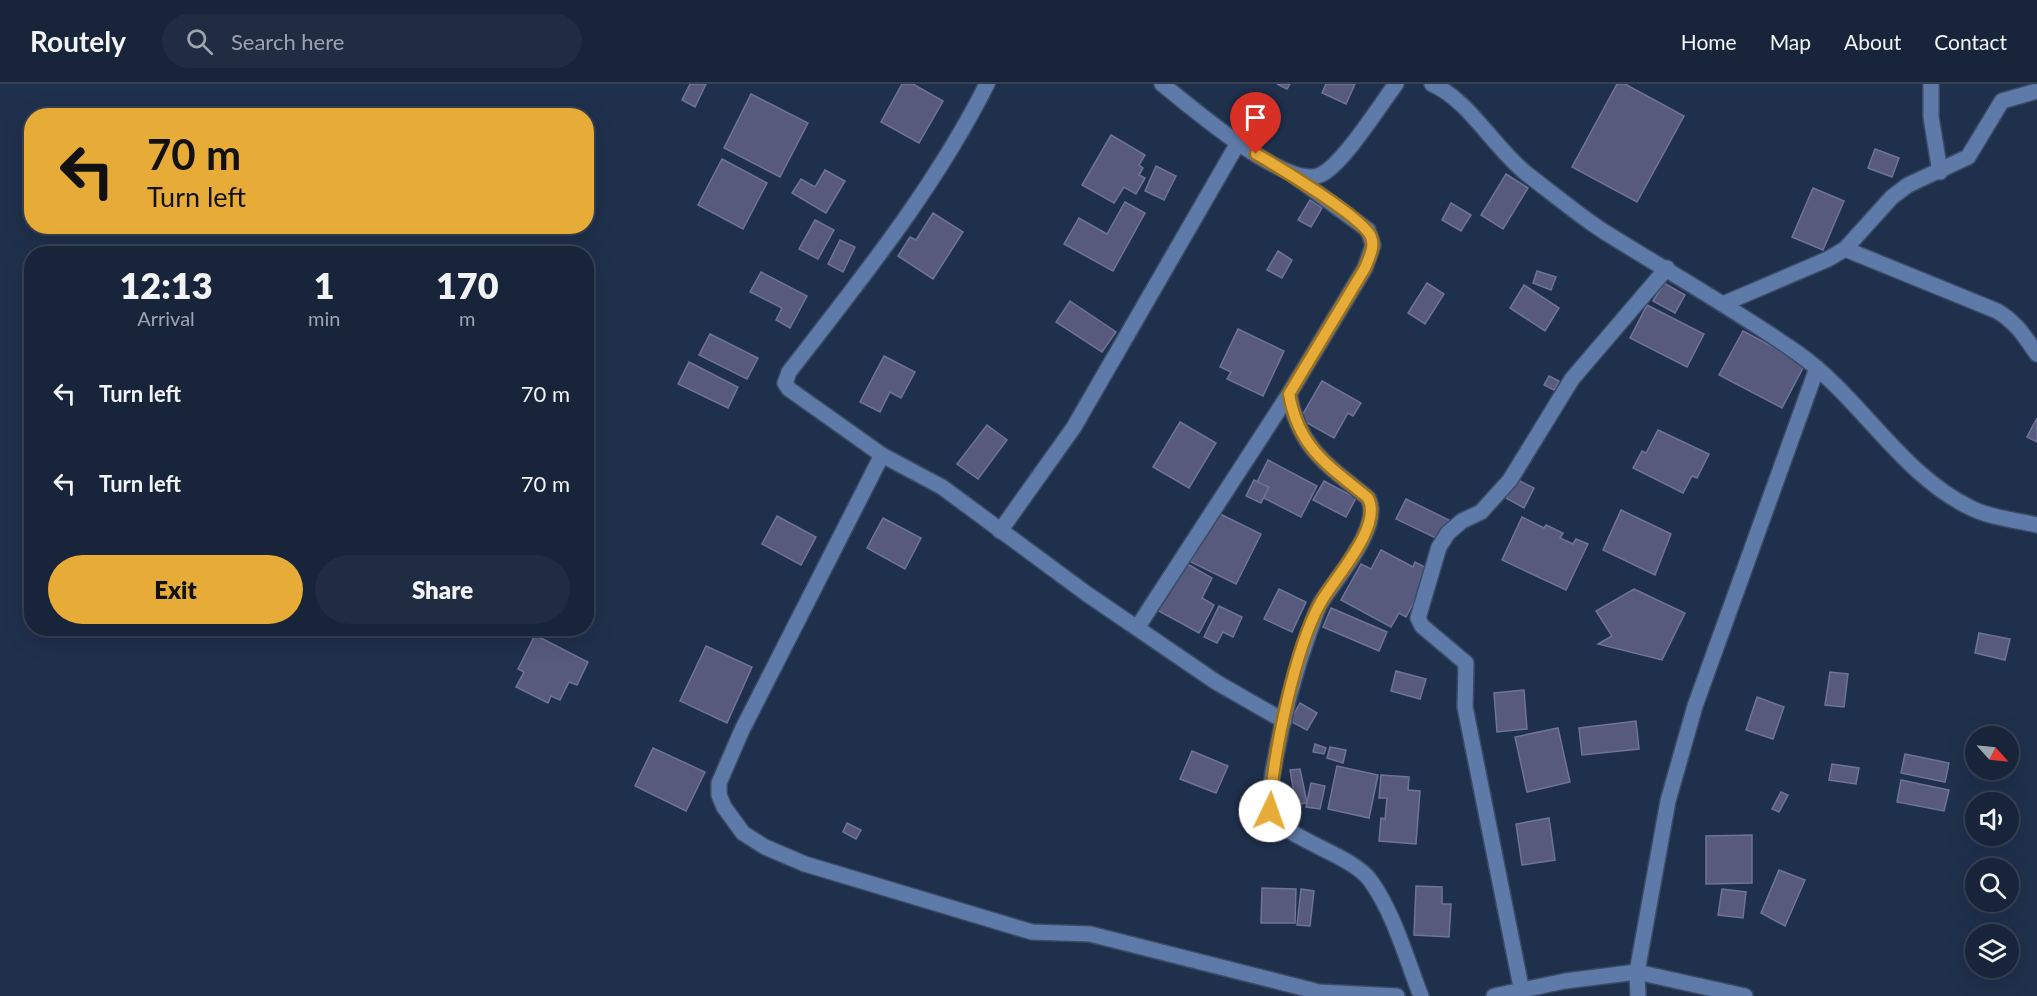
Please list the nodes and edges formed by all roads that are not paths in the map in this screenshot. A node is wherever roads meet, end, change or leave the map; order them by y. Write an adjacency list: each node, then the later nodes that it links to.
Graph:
1 (987, 84): 16 (street)
2 (1162, 84): 7 (street)
3 (1396, 84): 9 (street)
4 (1432, 84): 11 (street)
5 (1931, 84): 8 (street)
6 (2037, 91): 8 (street)
7 (1238, 143): 9 (street); 18 (street)
8 (1940, 172): 10 (street)
9 (1293, 175): 15 (street)
10 (1845, 249): 12 (street); 13 (street)
11 (1667, 268): 12 (street); 22 (street)
12 (1723, 304): 14 (street)
13 (2037, 354)
14 (1817, 368): 17 (street); 21 (street)
15 (1289, 394): 19 (street); 20 (street)
16 (882, 455): 18 (street); 23 (street)
17 (2037, 525)
18 (1000, 531): 19 (street)
19 (1137, 628): 20 (street)
20 (1284, 721): 24 (street)
21 (1637, 972): 22 (street); 26 (street); 27 (street)
22 (1522, 992): 25 (street)
23 (1397, 996)
24 (1421, 996)
25 (1494, 996)
26 (1638, 996)
27 (1745, 996)

